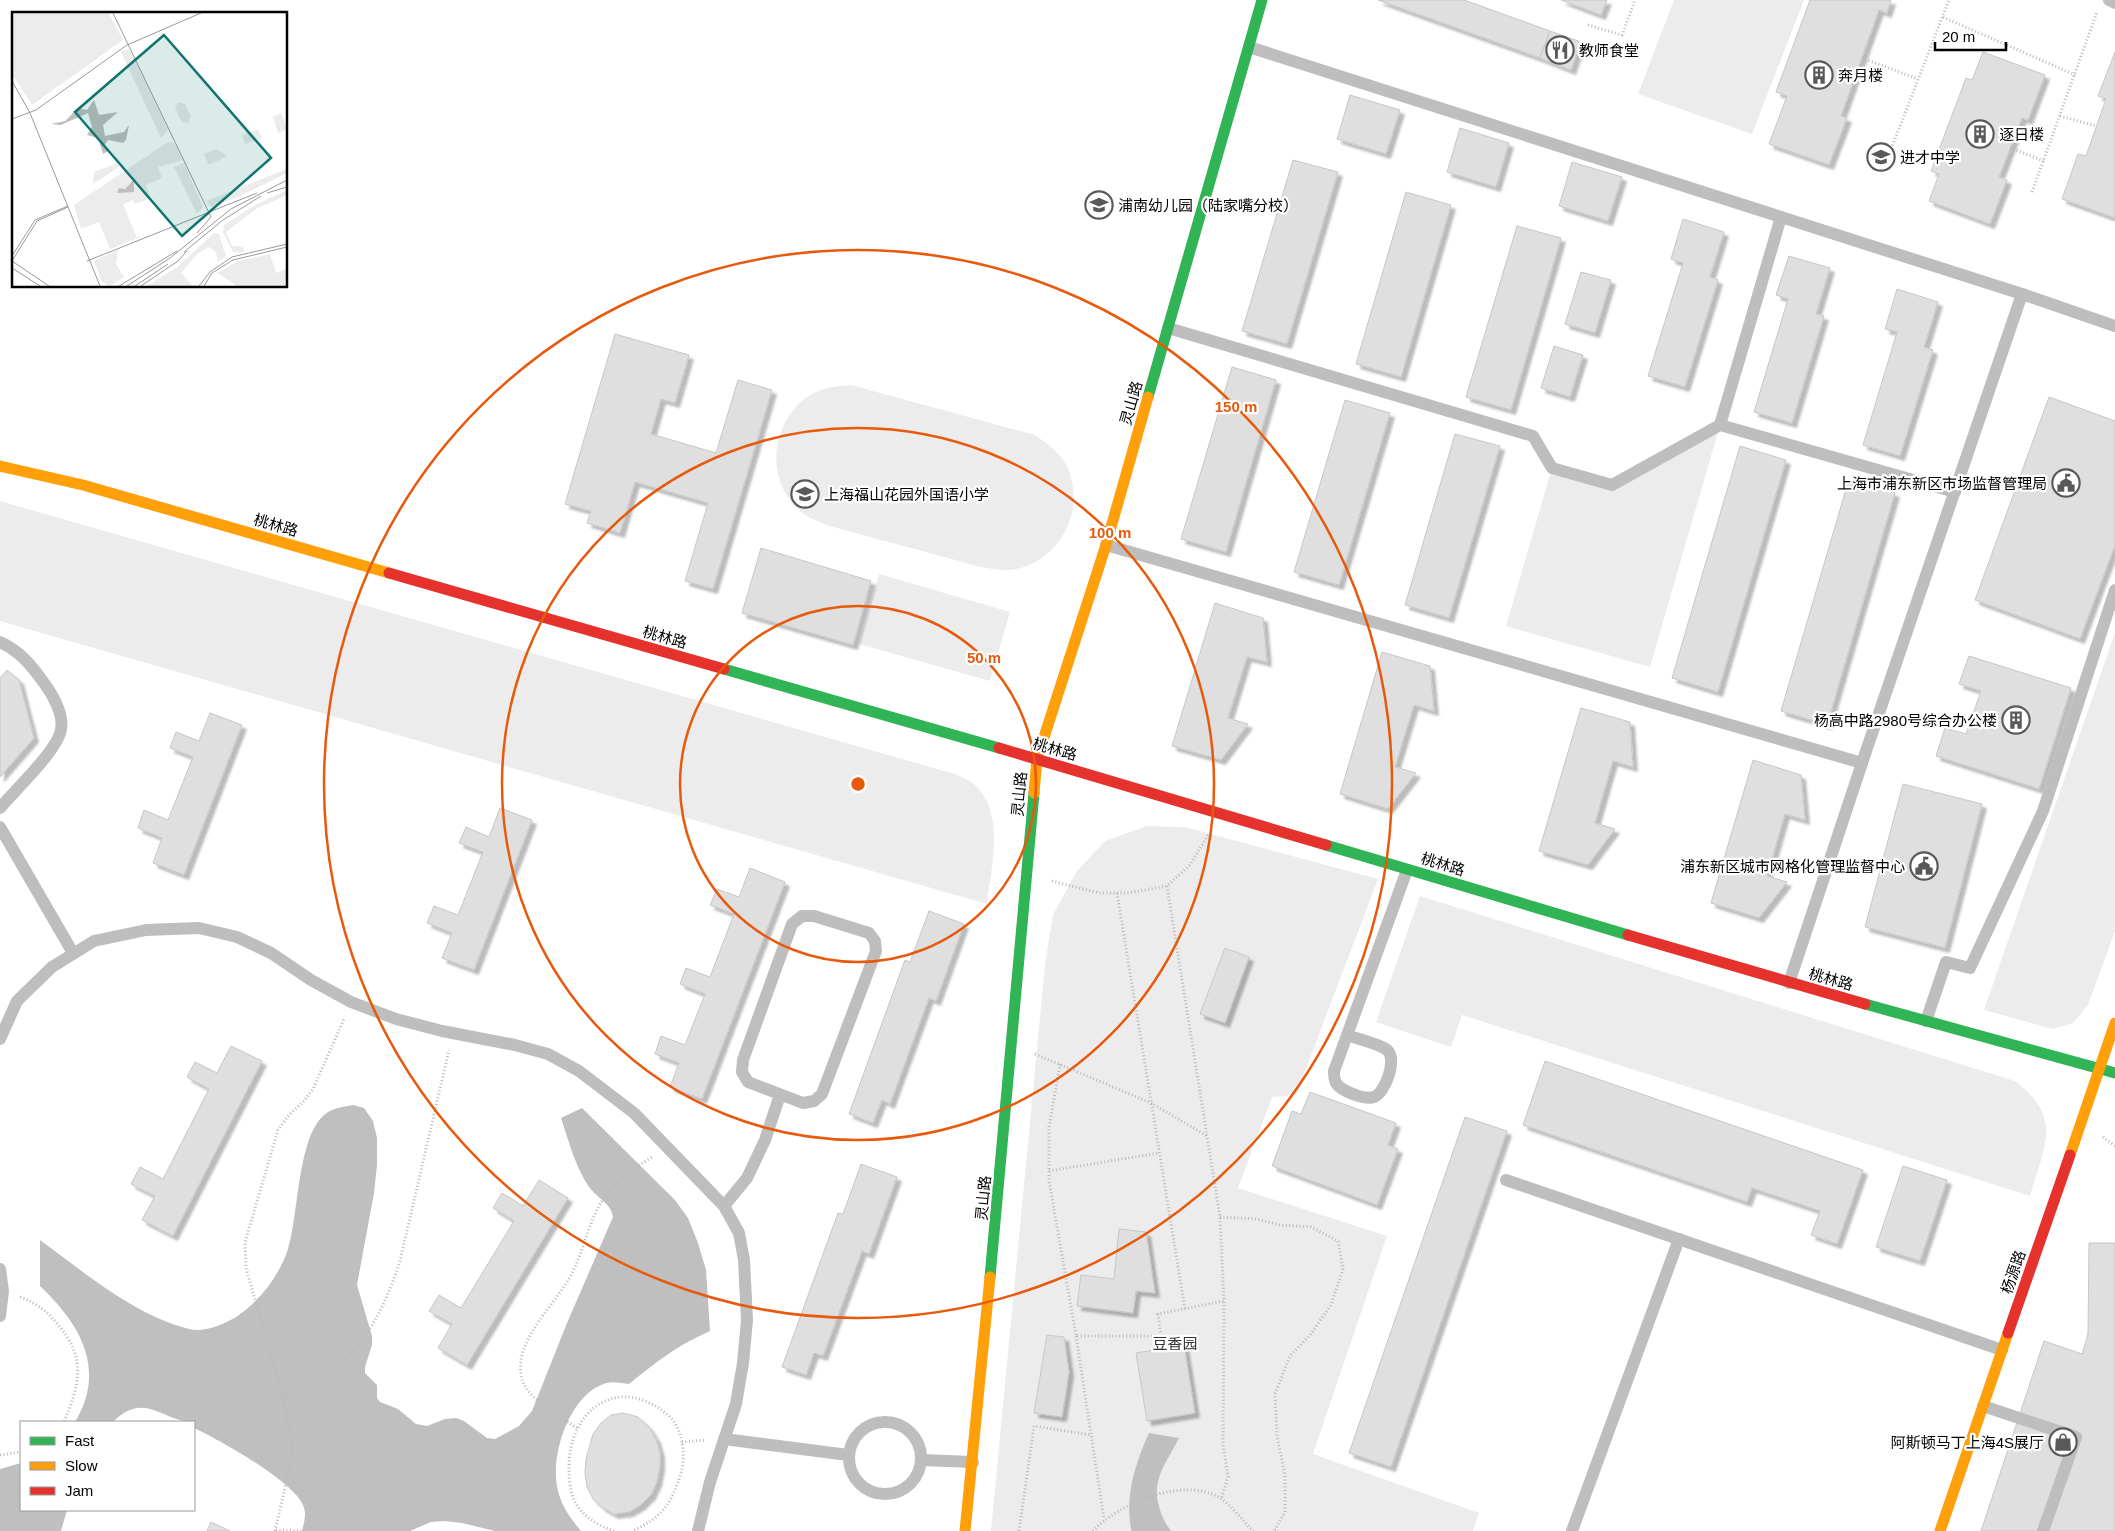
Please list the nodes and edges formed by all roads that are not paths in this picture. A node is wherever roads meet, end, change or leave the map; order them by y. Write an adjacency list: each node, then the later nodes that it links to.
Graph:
1 (1262, 0): 4 (street, 灵山路)
2 (2109, 0): 3 (lane)
3 (2115, 2)
4 (1249, 48): 5 (lane); 8 (street, 灵山路)
5 (1782, 217): 6 (lane); 9 (lane)
6 (2022, 294): 7 (lane); 11 (lane)
7 (2115, 326)
8 (1168, 328): 9 (lane); 12 (street, 灵山路)
9 (1720, 425): 11 (lane)
10 (0, 466): 15 (street, 桃林路)
11 (1955, 492): 16 (lane)
12 (1106, 545): 15 (street, 灵山路); 16 (lane)
13 (2115, 590): 22 (lane)
14 (0, 642): 17 (lane)
15 (1037, 760): 19 (street, 桃林路); 39 (street, 灵山路)
16 (1862, 763): 21 (lane)
17 (0, 808)
18 (0, 827): 20 (lane)
19 (1407, 870): 21 (street, 桃林路); 24 (lane)
20 (73, 953): 25 (lane); 30 (lane)
21 (1789, 983): 22 (street, 桃林路)
22 (1926, 1021): 26 (street, 桃林路)
23 (2115, 1023): 26 (street, 杨源路)
24 (1347, 1035): 24 (lane)
25 (0, 1038)
26 (2099, 1069): 27 (street, 桃林路); 34 (street, 杨源路)
27 (2115, 1074)
28 (780, 1094): 28 (lane); 30 (lane)
29 (1506, 1180): 31 (lane)
30 (724, 1206): 36 (lane)
31 (1679, 1239): 34 (lane); 42 (lane)
32 (0, 1269): 33 (lane)
33 (0, 1316)
34 (2002, 1350): 35 (street, 杨源路)
35 (1983, 1406): 43 (street, 杨源路); 44 (lane)
36 (724, 1440): 37 (lane); 40 (lane)
37 (848, 1455): 38 (lane); 38 (lane)
38 (922, 1460): 39 (lane)
39 (974, 1462): 41 (street, 灵山路)
40 (698, 1531)
41 (965, 1531)
42 (1572, 1531)
43 (1940, 1531)
44 (2043, 1531)

